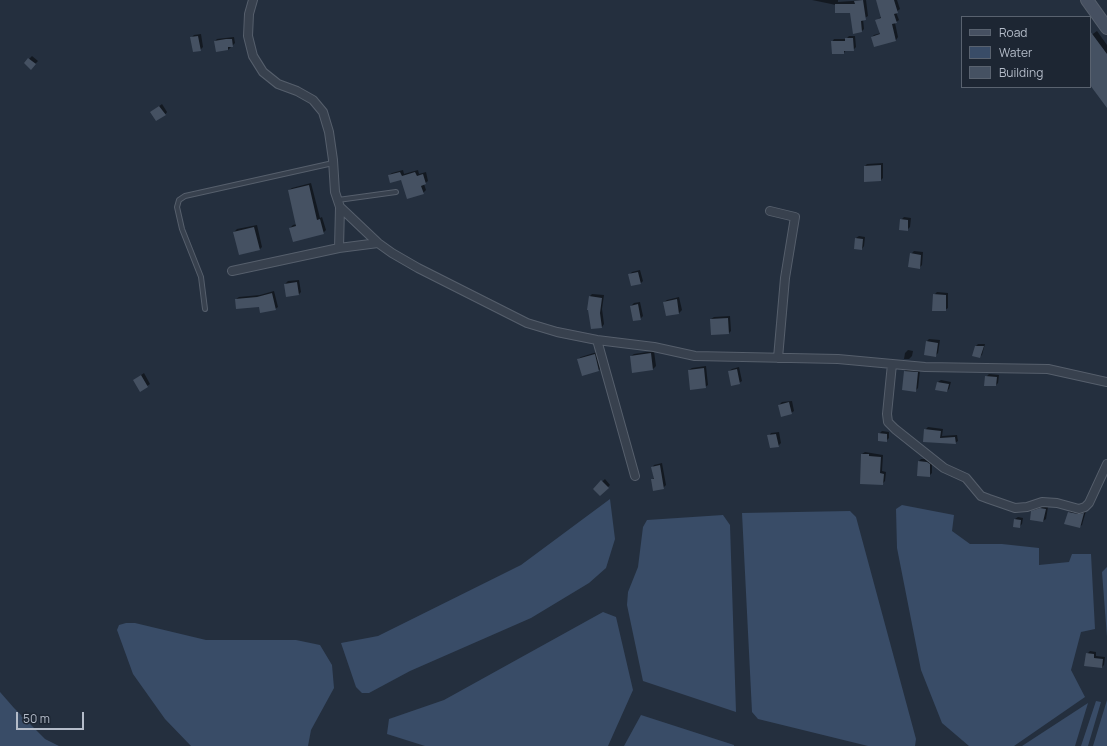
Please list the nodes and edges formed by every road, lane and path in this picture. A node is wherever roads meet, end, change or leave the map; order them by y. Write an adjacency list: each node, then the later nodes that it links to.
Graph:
1 (253, 0): 4 (street)
2 (1087, 0): 3 (main road)
3 (1107, 28)
4 (333, 163): 6 (street); 11 (lane)
5 (396, 192): 6 (lane)
6 (339, 204): 8 (street); 9 (street)
7 (770, 211): 13 (street)
8 (378, 243): 9 (street); 12 (street)
9 (339, 248): 10 (street)
10 (232, 271)
11 (205, 308)
12 (597, 340): 13 (street); 17 (street)
13 (778, 358): 14 (street)
14 (892, 364): 15 (street); 16 (street)
15 (1107, 382)
16 (1107, 464)
17 (635, 476)

